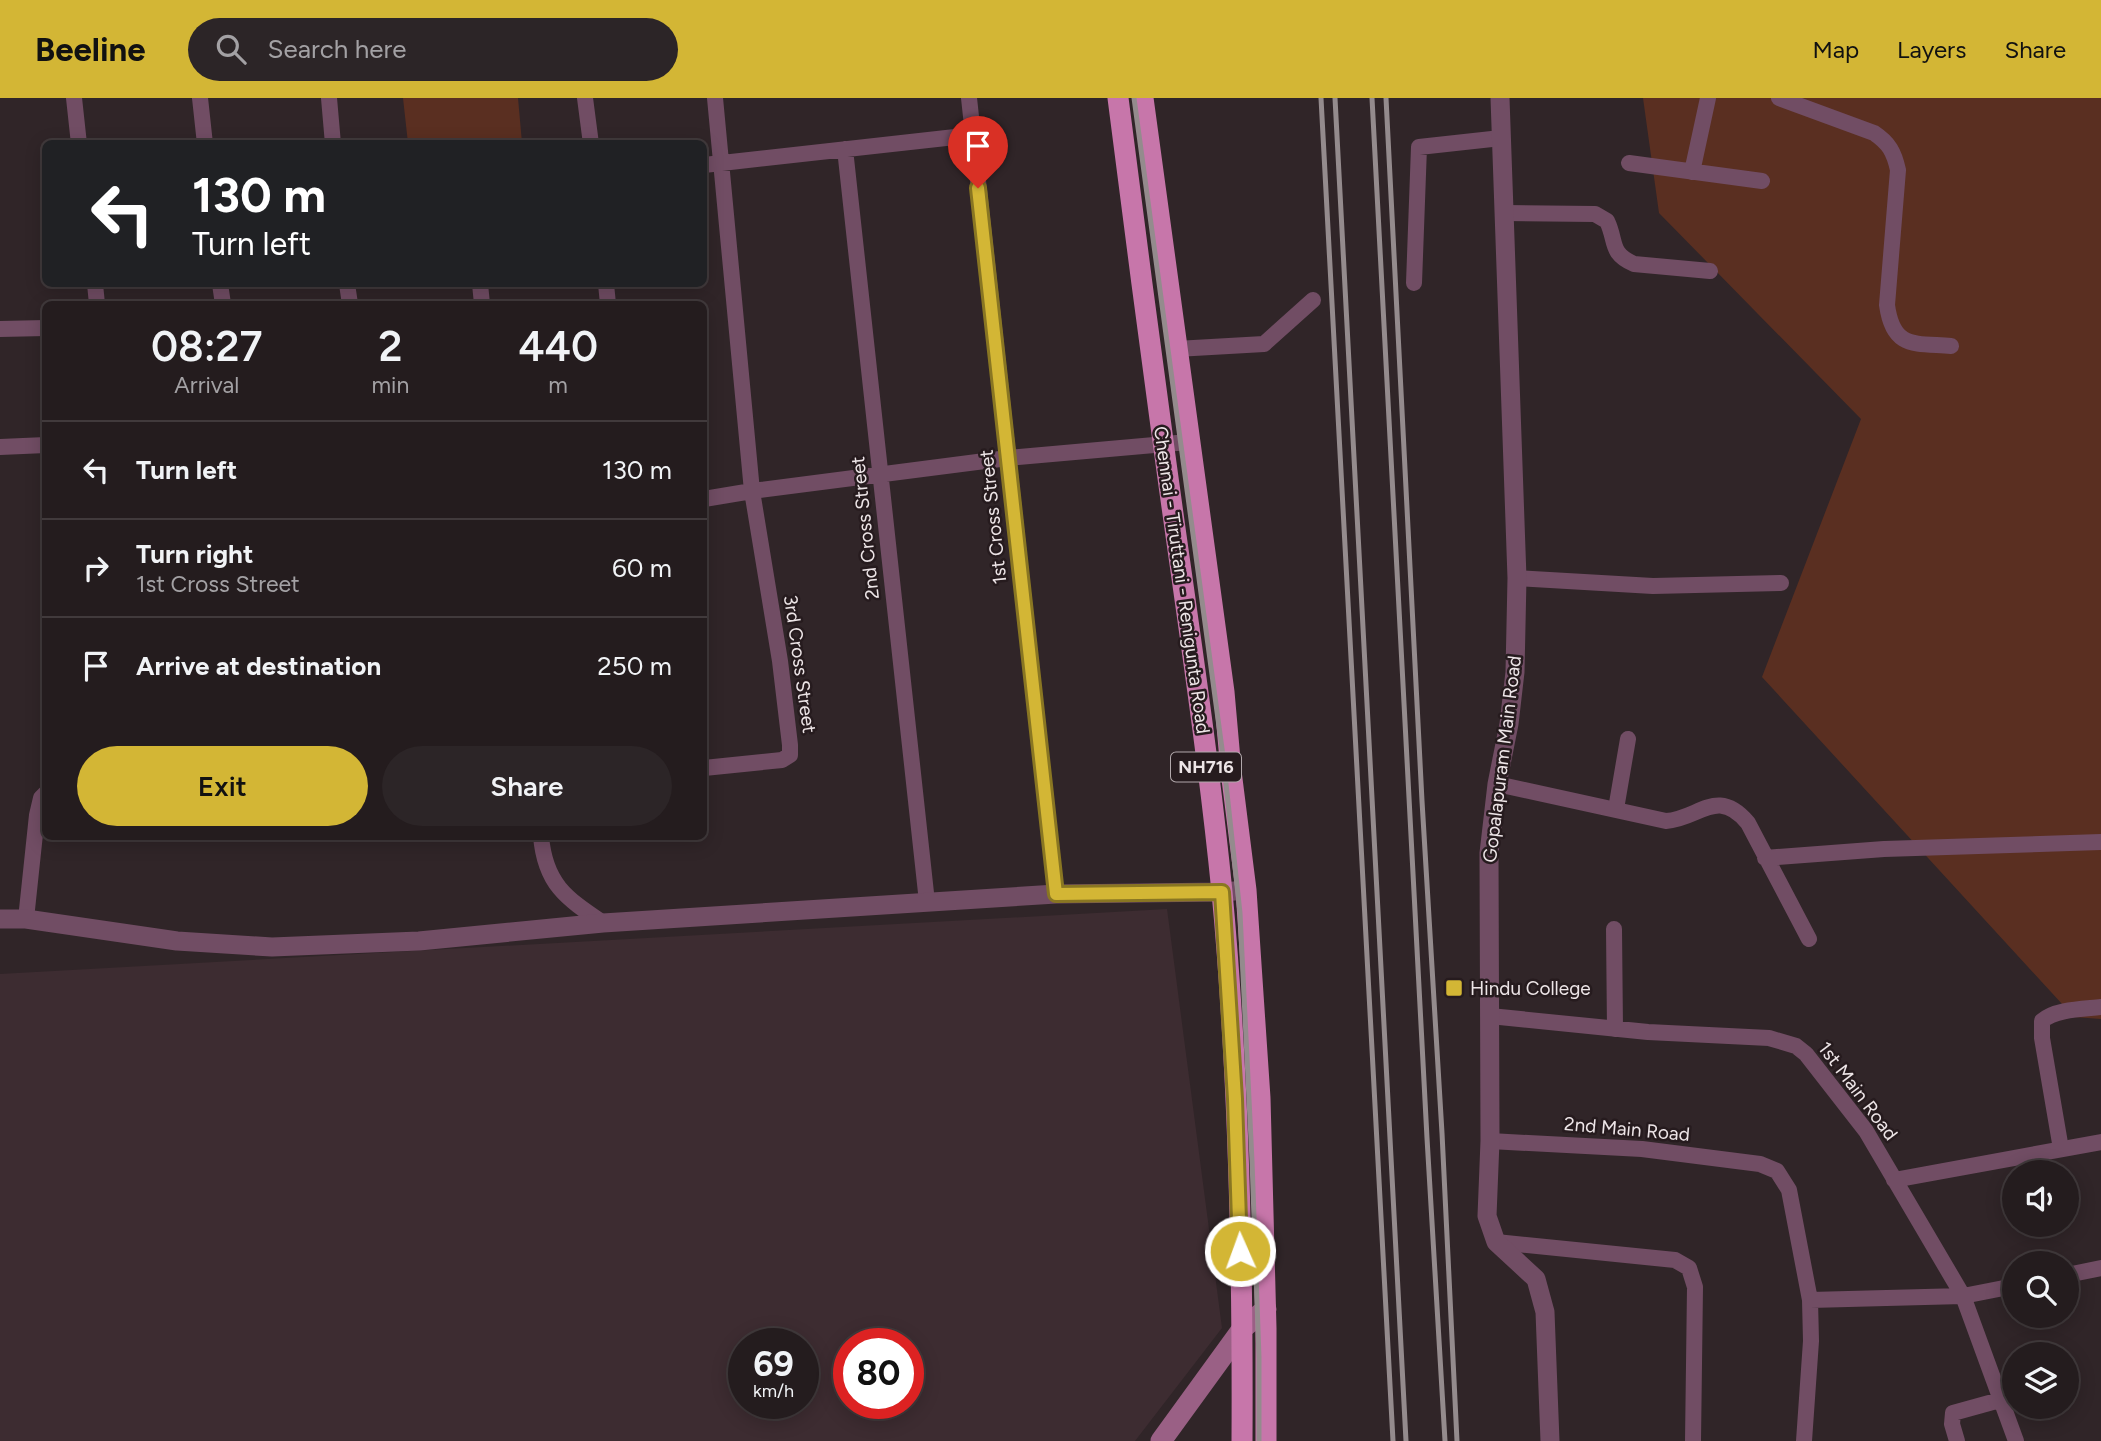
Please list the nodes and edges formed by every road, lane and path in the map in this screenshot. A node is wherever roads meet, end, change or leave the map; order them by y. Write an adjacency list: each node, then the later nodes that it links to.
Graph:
1 (74, 98): 14 (street)
2 (200, 98): 15 (street)
3 (329, 98): 16 (street)
4 (585, 98): 17 (street)
5 (715, 98): 19 (street)
6 (969, 98): 12 (street, 1st Cross Street)
7 (1118, 98): 33 (highway, Chennai - Tiruttani - Renigunta Road / NH716)
8 (1143, 98): 31 (highway, Chennai - Tiruttani - Renigunta Road / NH716)
9 (1500, 98): 13 (street, Gopalapuram Main Road)
10 (1709, 98): 22 (street)
11 (1779, 98): 30 (street)
12 (972, 135): 18 (street); 36 (street, 1st Cross Street)
13 (1501, 138): 24 (street, Gopalapuram Main Road); 26 (street)
14 (79, 140)
15 (205, 140)
16 (334, 140)
17 (590, 140)
18 (845, 149): 19 (street); 37 (street, 2nd Cross Street)
19 (721, 163): 21 (street); 38 (street)
20 (1629, 163): 22 (street)
21 (707, 165)
22 (1692, 172): 23 (street)
23 (1762, 181)
24 (1504, 213): 25 (street); 40 (street, Gopalapuram Main Road)
25 (1710, 271)
26 (1414, 283)
27 (1312, 300): 31 (street)
28 (0, 328): 29 (street)
29 (42, 328)
30 (1951, 346)
31 (1176, 349): 32 (highway, Chennai - Tiruttani - Renigunta Road / NH716)
32 (1188, 442): 33 (street); 50 (highway, Chennai - Tiruttani - Renigunta Road / NH716)
33 (1163, 443): 36 (street); 51 (highway, Chennai - Tiruttani - Renigunta Road / NH716)
34 (42, 445): 35 (street)
35 (0, 447)
36 (1008, 458): 37 (street); 52 (street, 1st Cross Street)
37 (880, 474): 38 (street); 53 (street, 2nd Cross Street)
38 (752, 491): 39 (street); 43 (street, 3rd Cross Street)
39 (707, 498)
40 (1517, 578): 41 (street); 44 (street, Gopalapuram Main Road)
41 (1781, 583)
42 (1628, 739): 46 (street)
43 (707, 768)
44 (1497, 784): 46 (street); 60 (street, Gopalapuram Main Road)
45 (42, 797): 55 (street)
46 (1616, 809): 49 (street)
47 (541, 840): 56 (street)
48 (2101, 842): 49 (street)
49 (1765, 858): 58 (street)
50 (1246, 890): 51 (street); 72 (highway, Chennai - Tiruttani - Renigunta Road / NH716)
51 (1222, 892): 52 (street); 73 (highway, Chennai - Tiruttani - Renigunta Road / NH716)
52 (1056, 894): 53 (street)
53 (927, 902): 56 (street)
54 (0, 919): 55 (street)
55 (26, 919): 56 (street)
56 (603, 923)
57 (1614, 929): 61 (street)
58 (1809, 939)
59 (2101, 1007): 64 (street)
60 (1490, 1016): 61 (street, 1st Main Road); 62 (street, Gopalapuram Main Road)
61 (1615, 1029): 65 (street, 1st Main Road)
62 (1490, 1141): 66 (street, Gopalapuram Main Road); 71 (street, 2nd Main Road)
63 (2101, 1142): 64 (street)
64 (2061, 1149): 65 (street)
65 (1894, 1180): 70 (street, 1st Main Road)
66 (1496, 1242): 78 (street); 79 (street)
67 (2101, 1268): 68 (street)
68 (2079, 1273)
69 (2002, 1288): 70 (street)
70 (1963, 1296): 71 (street); 74 (street, 1st Main Road)
71 (1810, 1300): 80 (street)
72 (1266, 1309): 73 (main road); 77 (highway, Chennai - Tiruttani - Renigunta Road / NH716)
73 (1242, 1328): 75 (main road); 76 (highway, Chennai - Tiruttani - Renigunta Road / NH716)
74 (2000, 1400): 81 (street); 82 (street, 1st Main Road)
75 (1161, 1441)
76 (1242, 1441)
77 (1266, 1441)
78 (1550, 1441)
79 (1693, 1441)
80 (1804, 1441)
81 (1957, 1441)
82 (2016, 1441)

